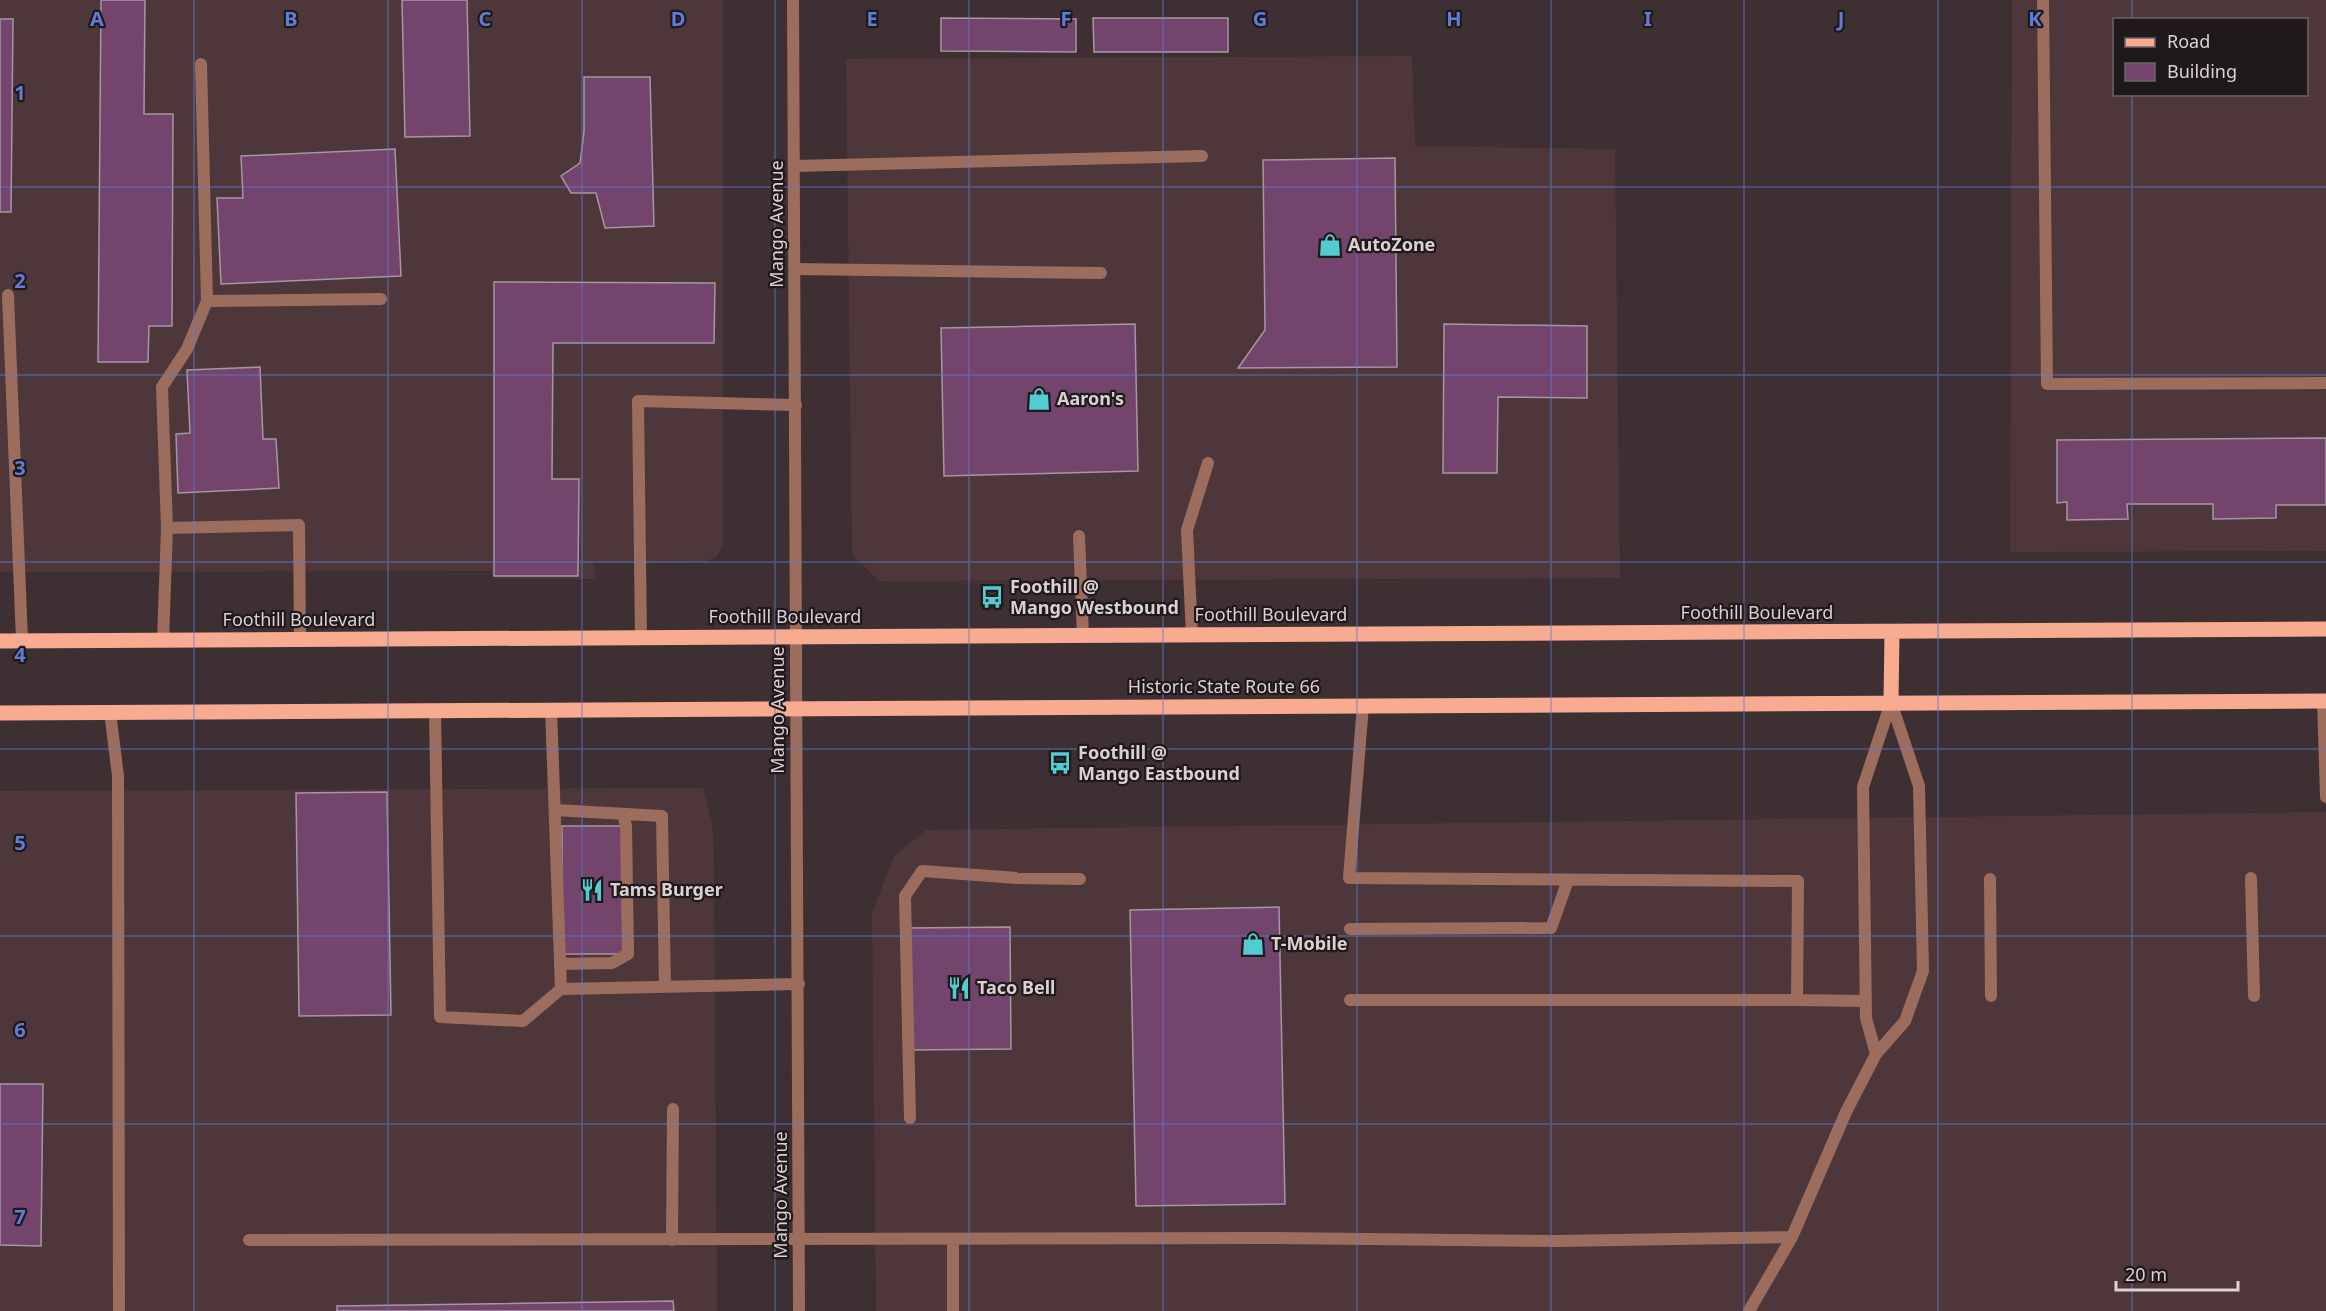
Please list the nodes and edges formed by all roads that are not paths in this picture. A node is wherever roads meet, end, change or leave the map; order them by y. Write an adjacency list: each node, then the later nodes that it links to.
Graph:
1 (793, 0): 5 (street, Mango Avenue)
2 (2043, 0): 11 (street)
3 (201, 64): 10 (street)
4 (1202, 156): 5 (street)
5 (794, 166): 6 (street, Mango Avenue)
6 (795, 269): 7 (street); 12 (street, Mango Avenue)
7 (1101, 273)
8 (8, 295): 24 (street)
9 (381, 299): 10 (street)
10 (207, 301): 14 (street)
11 (2326, 383)
12 (796, 405): 20 (street, Mango Avenue); 21 (street)
13 (1208, 463): 18 (street)
14 (167, 528): 22 (street); 25 (street)
15 (1079, 536): 19 (street)
16 (2326, 629): 17 (main road, Foothill Boulevard)
17 (1892, 632): 18 (main road, Foothill Boulevard); 27 (main road)
18 (1192, 635): 19 (main road, Foothill Boulevard)
19 (1083, 636): 20 (main road, Foothill Boulevard)
20 (796, 637): 21 (main road, Foothill Boulevard); 29 (street, Mango Avenue)
21 (641, 638): 22 (main road, Foothill Boulevard)
22 (300, 639): 25 (main road, Foothill Boulevard)
23 (0, 640): 24 (main road, Foothill Boulevard)
24 (22, 640): 25 (main road, Foothill Boulevard)
25 (163, 640)
26 (2325, 701): 27 (main road); 34 (street)
27 (1891, 702): 28 (main road, Historic State Route 66); 50 (street); 51 (street)
28 (1363, 705): 29 (main road, Historic State Route 66); 40 (street)
29 (796, 708): 31 (main road); 43 (street, Mango Avenue)
30 (435, 710): 31 (main road); 32 (main road); 45 (street)
31 (551, 710): 35 (street)
32 (110, 712): 33 (main road); 59 (street)
33 (0, 713)
34 (2326, 797)
35 (555, 810): 36 (street); 42 (street)
36 (623, 814): 42 (street); 44 (street)
37 (2251, 878): 47 (street)
38 (1080, 879): 53 (street)
39 (1990, 879): 46 (street)
40 (1568, 880): 41 (street); 49 (street)
41 (1350, 929)
42 (560, 964): 45 (street)
43 (799, 984): 44 (street); 58 (street, Mango Avenue)
44 (665, 987): 45 (street)
45 (561, 989)
46 (1991, 996)
47 (2254, 996)
48 (1350, 1000): 49 (street)
49 (1797, 1000): 50 (street)
50 (1865, 1001): 51 (street)
51 (1876, 1054): 54 (street)
52 (673, 1109): 57 (street)
53 (910, 1118)
54 (1792, 1238): 55 (street); 62 (street)
55 (953, 1239): 58 (street); 61 (street)
56 (249, 1240): 57 (street)
57 (672, 1240): 58 (street)
58 (799, 1240): 60 (street, Mango Avenue)
59 (118, 1311)
60 (799, 1311)
61 (953, 1311)
62 (1749, 1311)

